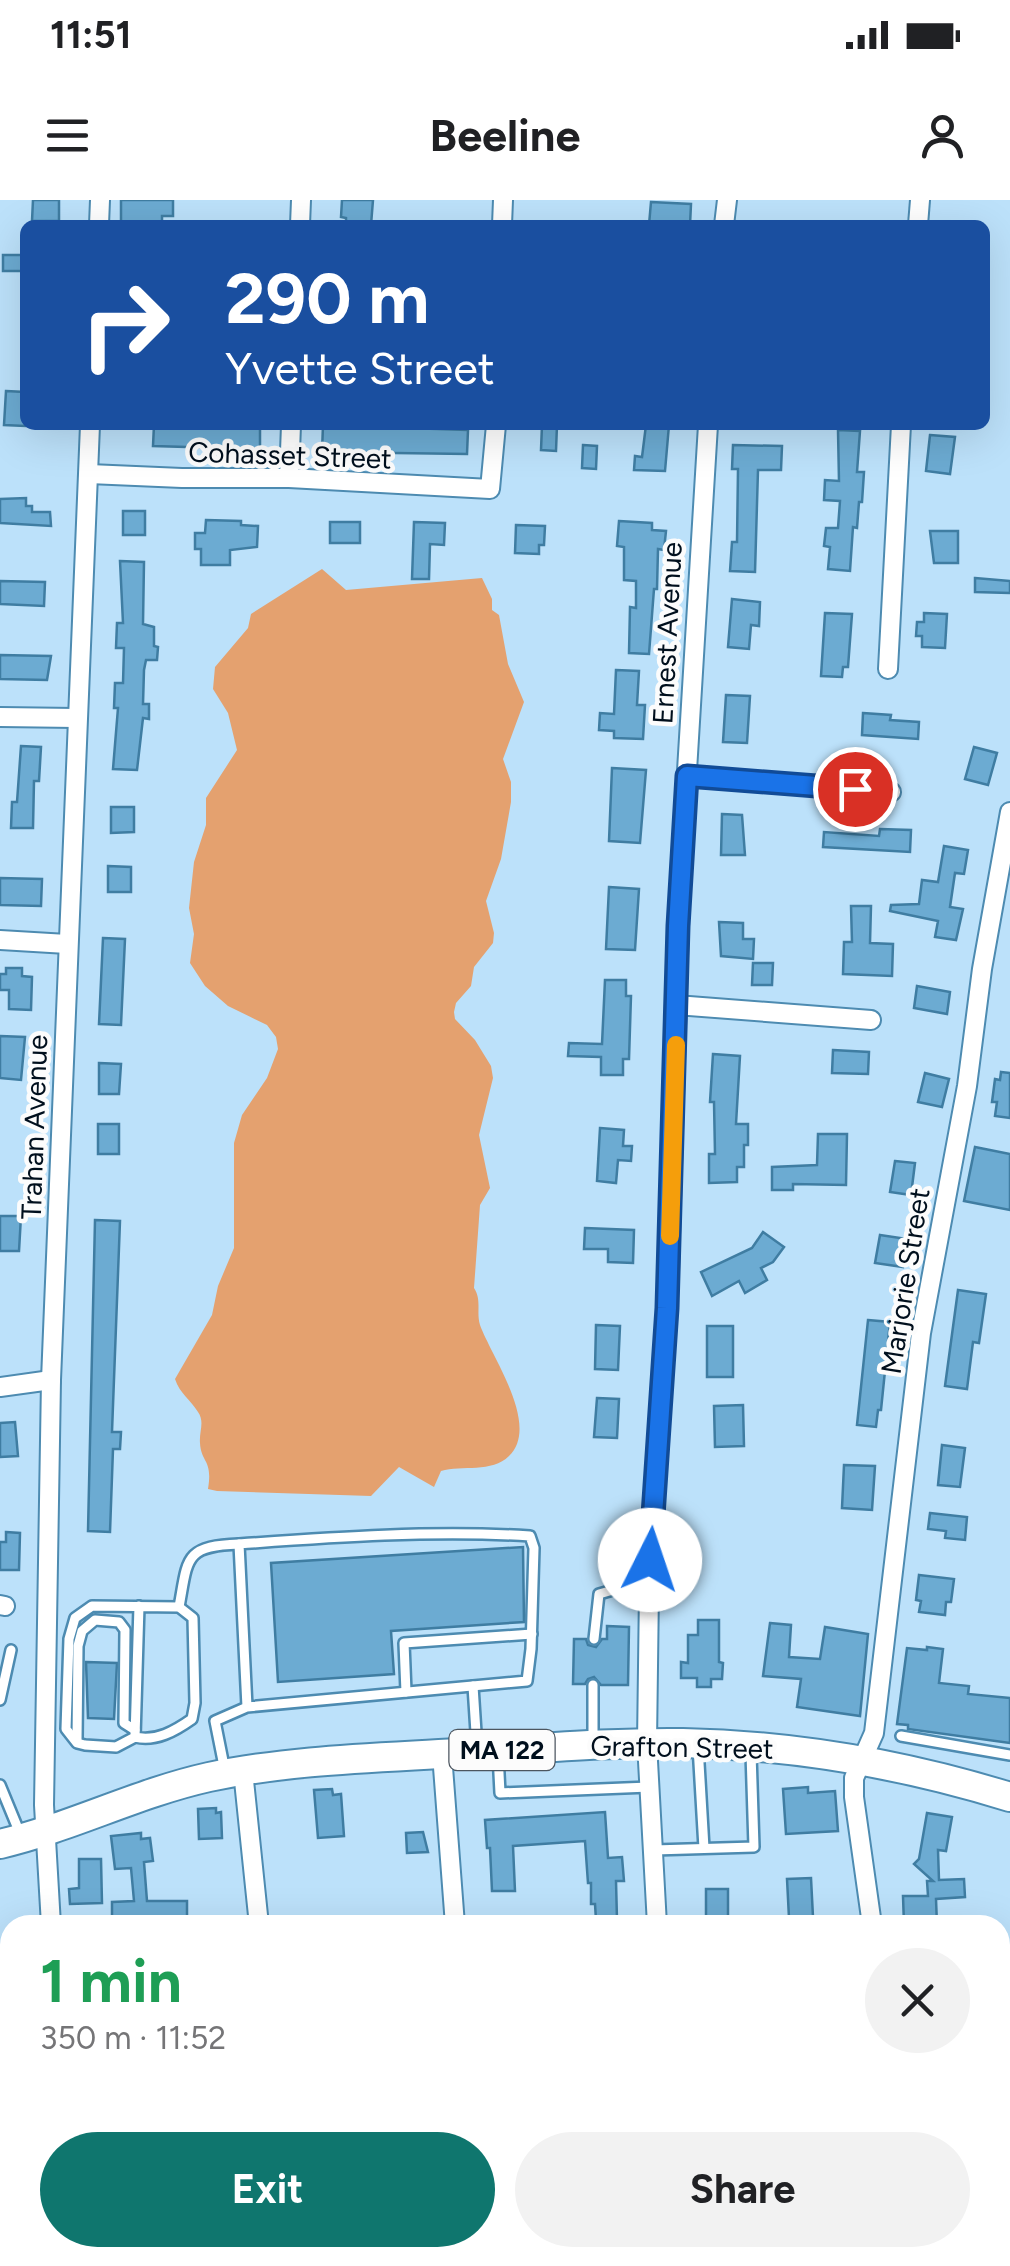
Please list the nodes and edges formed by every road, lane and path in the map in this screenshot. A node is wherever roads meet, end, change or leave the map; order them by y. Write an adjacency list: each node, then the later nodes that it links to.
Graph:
1 (90, 430): 6 (street, Trahan Avenue)
2 (291, 430): 7 (street)
3 (496, 430): 7 (street, Cohasset Street)
4 (708, 430): 11 (street, Ernest Avenue)
5 (902, 430): 8 (street)
6 (88, 474): 7 (street, Cohasset Street); 10 (street, Trahan Avenue)
7 (289, 478)
8 (888, 670)
9 (0, 717): 10 (street)
10 (76, 718): 16 (street, Trahan Avenue)
11 (687, 776): 12 (street); 17 (street, Ernest Avenue)
12 (890, 792)
13 (1010, 812): 14 (street, Marjorie Street)
14 (1006, 860): 45 (street, Marjorie Street)
15 (0, 940): 16 (street)
16 (66, 944): 19 (street, Trahan Avenue)
17 (676, 1005): 18 (street); 22 (street, Ernest Avenue)
18 (871, 1020)
19 (51, 1380): 20 (street); 50 (street, Trahan Avenue)
20 (0, 1387)
21 (240, 1544): 24 (lane); 25 (lane); 32 (lane)
22 (649, 1590): 26 (lane); 38 (street, Ernest Avenue)
23 (139, 1606): 24 (lane); 35 (lane); 37 (lane)
24 (179, 1607): 33 (lane)
25 (532, 1634): 29 (lane); 30 (lane)
26 (594, 1639)
27 (11, 1650): 31 (lane)
28 (594, 1684): 39 (lane)
29 (473, 1686): 30 (lane); 42 (lane)
30 (406, 1692): 32 (lane)
31 (0, 1700)
32 (248, 1707): 34 (lane)
33 (193, 1714): 34 (lane); 35 (lane)
34 (216, 1721): 46 (lane)
35 (135, 1733): 37 (lane); 37 (lane)
36 (901, 1736): 44 (lane)
37 (77, 1743)
38 (647, 1743): 39 (highway, Grafton Street / MA 122); 40 (highway, Grafton Street / MA 122); 47 (street, Ernest Avenue)
39 (594, 1744): 42 (highway, Grafton Street / MA 122)
40 (698, 1744): 41 (highway, Grafton Street / MA 122); 51 (lane)
41 (751, 1746): 45 (highway, Grafton Street / MA 122); 51 (lane)
42 (488, 1751): 43 (highway, Grafton Street / MA 122); 47 (lane)
43 (442, 1754): 46 (highway, Grafton Street / MA 122); 55 (street)
44 (1010, 1755)
45 (861, 1760): 49 (highway, Grafton Street / MA 122); 57 (street, Marjorie Street)
46 (234, 1773): 50 (highway, Grafton Street / MA 122); 54 (street)
47 (649, 1787): 52 (street, Ernest Avenue)
48 (1, 1789): 50 (lane)
49 (1010, 1798)
50 (22, 1838): 53 (street, Trahan Avenue)
51 (704, 1848): 52 (lane)
52 (652, 1850): 56 (street, Ernest Avenue)
53 (48, 1915)
54 (257, 1915)
55 (454, 1915)
56 (655, 1915)
57 (870, 1915)

